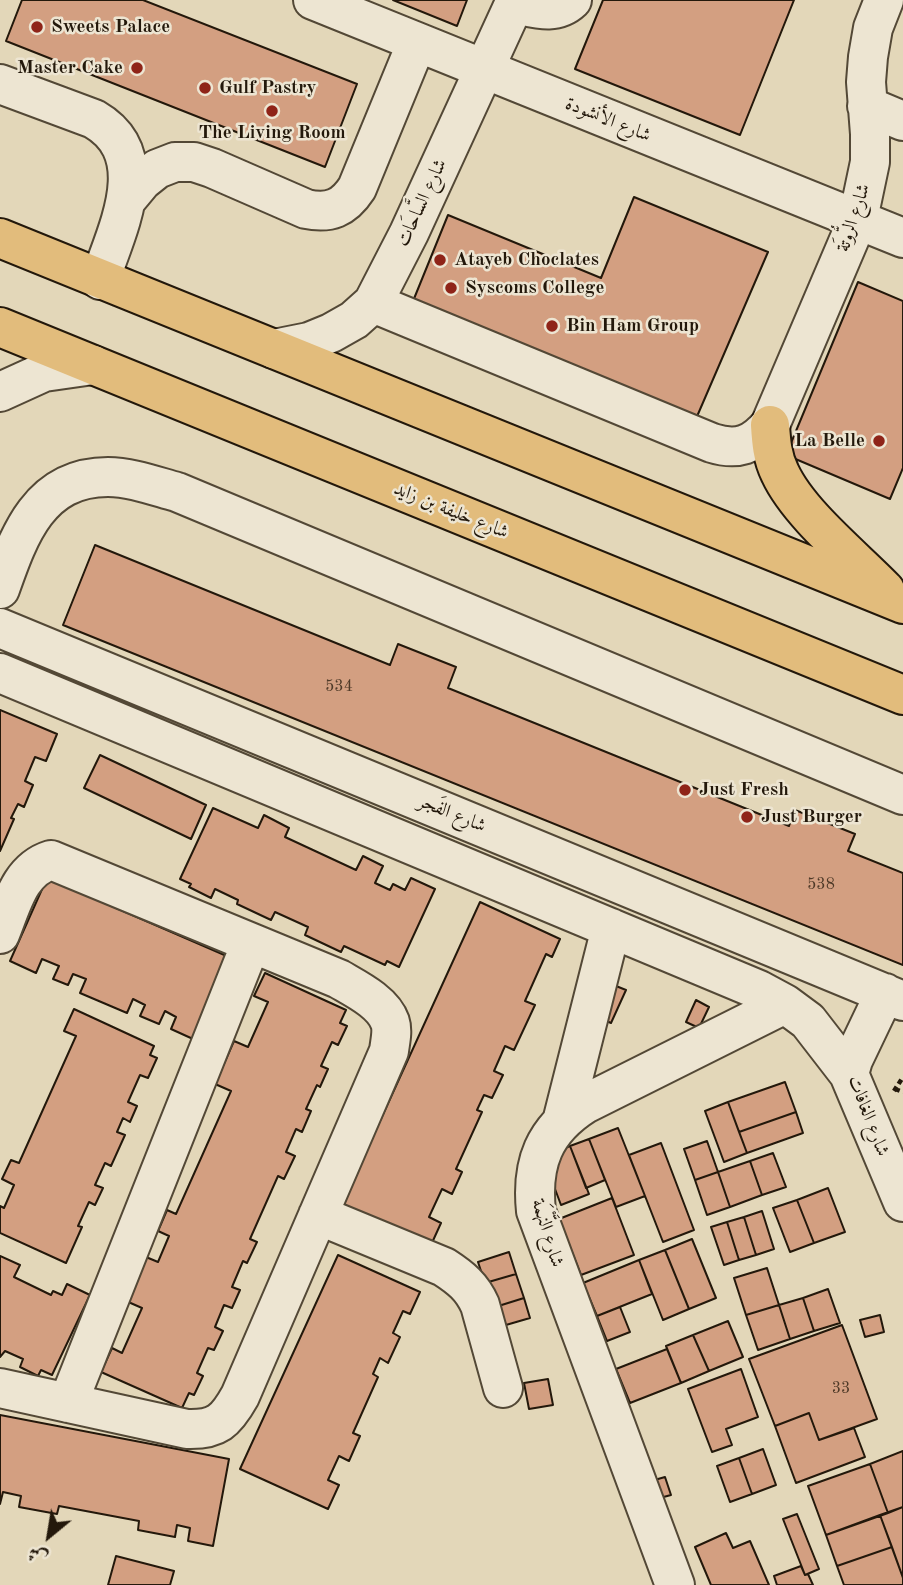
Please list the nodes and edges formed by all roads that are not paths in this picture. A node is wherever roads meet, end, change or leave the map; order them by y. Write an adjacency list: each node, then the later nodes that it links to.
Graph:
1 (313, 0): 5 (street, شارع الأنشودة)
2 (572, 0): 3 (street)
3 (515, 2): 6 (street, شارع السَّاحَات)
4 (886, 23): 8 (street, شارع الرُّوتَة)
5 (417, 42): 6 (street, شارع الأنشودة); 10 (street)
6 (485, 71): 11 (street, شارع الأنشودة); 15 (street, شارع السَّاحَات)
7 (0, 85): 10 (street)
8 (867, 106): 9 (street); 11 (street, شارع الرُّوتَة)
9 (903, 121)
10 (127, 200): 14 (street)
11 (858, 219): 13 (street, شارع الأنشودة); 20 (street, شارع الرُّوتَة)
12 (0, 238): 14 (highway)
13 (903, 238)
14 (100, 280): 17 (highway)
15 (373, 303): 17 (street, شارع السَّاحَات); 20 (street)
16 (0, 327): 18 (highway, شارع خليفة بن زايد)
17 (274, 349): 22 (highway)
18 (93, 365): 19 (street); 24 (highway, شارع خليفة بن زايد)
19 (0, 392)
20 (770, 425): 22 (highway)
21 (0, 589): 28 (street)
22 (900, 603)
23 (0, 628): 32 (street, شارع الفَجر)
24 (816, 661): 26 (highway, شارع خليفة بن زايد); 27 (street)
25 (0, 673): 29 (street)
26 (903, 695)
27 (903, 711)
28 (903, 795)
29 (611, 928): 33 (street); 35 (street)
30 (0, 934): 31 (street)
31 (251, 943): 38 (street); 41 (street)
32 (894, 997): 34 (street, شارع الغافات)
33 (785, 1004): 34 (street); 35 (street, شارع النَّهْمَة)
34 (849, 1074): 36 (street, شارع الغافات)
35 (564, 1118): 42 (street, شارع النَّهْمَة)
36 (887, 1133): 37 (street, شارع الغافات)
37 (903, 1202)
38 (318, 1215): 40 (street); 41 (street)
39 (0, 1388): 41 (street)
40 (503, 1388)
41 (68, 1403)
42 (675, 1585)

